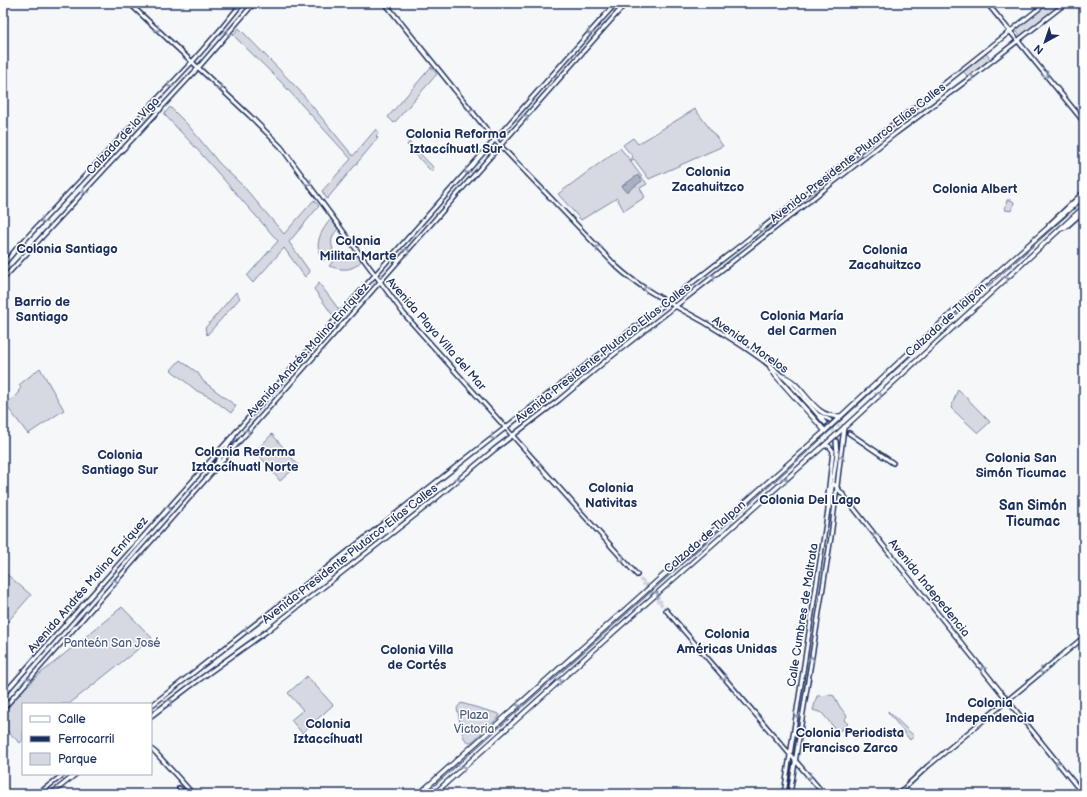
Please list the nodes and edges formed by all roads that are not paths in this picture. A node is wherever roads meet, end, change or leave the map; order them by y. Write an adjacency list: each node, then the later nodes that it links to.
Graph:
1 (129, 3): 12 (main road, Avenida Playa Villa del Mar, one-way to 12)
2 (242, 3): 12 (main road, Calzada de la Viga)
3 (254, 3): 13 (main road, Calzada de la Viga, one-way to 13)
4 (384, 3): 17 (main road, Avenida Morelos, one-way to 4)
5 (616, 3): 17 (main road, Avenida Andrés Molina Enríquez, one-way to 17)
6 (626, 3): 18 (main road, Avenida Andrés Molina Enríquez, one-way to 6)
7 (987, 3): 10 (main road)
8 (1046, 3): 10 (main road, Avenida Presidente Plutarco Elías Calles)
9 (1066, 3): 11 (main road, Avenida Presidente Plutarco Elías Calles)
10 (1010, 30): 11 (main road); 29 (main road, Avenida Presidente Plutarco Elías Calles, one-way to 29)
11 (1018, 40): 16 (main road, one-way to 16); 30 (main road, Avenida Presidente Plutarco Elías Calles, one-way to 11)
12 (192, 62): 13 (main road, Avenida Playa Villa del Mar); 14 (main road, Calzada de la Viga, one-way to 14)
13 (198, 68): 15 (main road, Calzada de la Viga); 26 (main road, Avenida Playa Villa del Mar, one-way to 26)
14 (152, 103): 15 (main road); 25 (main road, Calzada de la Viga, one-way to 25)
15 (160, 110): 27 (main road, Calzada de la Viga, one-way to 27)
16 (1084, 122)
17 (495, 140): 18 (main road, Avenida Morelos); 26 (main road, Avenida Andrés Molina Enríquez, one-way to 26)
18 (500, 146): 28 (main road, Avenida Andrés Molina Enríquez, one-way to 18); 29 (main road, Avenida Morelos, one-way to 18)
19 (1084, 192): 24 (main road, Calzada de Tlalpan)
20 (1084, 196): 24 (highway, Calzada de Tlalpan)
21 (1084, 207): 23 (highway, Calzada de Tlalpan)
22 (1084, 211): 23 (main road, Calzada de Tlalpan)
23 (1060, 229): 39 (highway, Calzada de Tlalpan, one-way to 23)
24 (1045, 230): 34 (highway, Calzada de Tlalpan)
25 (3, 265)
26 (375, 276): 28 (main road, Avenida Playa Villa del Mar); 37 (main road, Avenida Andrés Molina Enríquez)
27 (3, 279)
28 (380, 282): 38 (main road, Avenida Playa Villa del Mar); 46 (main road, Avenida Andrés Molina Enríquez, one-way to 28)
29 (667, 301): 30 (main road, Avenida Morelos); 38 (main road, Avenida Presidente Plutarco Elías Calles)
30 (676, 306): 31 (main road, Avenida Morelos); 42 (main road, Avenida Presidente Plutarco Elías Calles)
31 (770, 367): 32 (main road, Avenida Morelos); 40 (highway)
32 (782, 376): 33 (main road, Avenida Morelos); 34 (highway)
33 (817, 414): 35 (main road); 36 (main road, Avenida Morelos)
34 (841, 416): 40 (highway, Calzada de Tlalpan)
35 (830, 420)
36 (825, 423)
37 (240, 427): 46 (main road); 53 (main road, Avenida Andrés Molina Enríquez, one-way to 37)
38 (506, 427): 42 (main road, Avenida Playa Villa del Mar); 55 (main road, Avenida Presidente Plutarco Elías Calles, one-way to 55)
39 (844, 427): 44 (highway, Calzada de Tlalpan); 48 (main road, Calle Cumbres de Maltrata, one-way to 39)
40 (824, 431): 68 (highway, Calzada de Tlalpan, one-way to 68)
41 (848, 433): 45 (main road)
42 (512, 436): 50 (main road, Avenida Playa Villa del Mar, one-way to 50); 57 (main road, Avenida Presidente Plutarco Elías Calles, one-way to 42)
43 (836, 441): 47 (main road)
44 (823, 447): 49 (main road, Calle Cumbres de Maltrata); 69 (highway, Calzada de Tlalpan, one-way to 44)
45 (893, 463)
46 (207, 477): 56 (main road, Avenida Andrés Molina Enríquez, one-way to 46)
47 (833, 483): 48 (main road); 49 (main road)
48 (838, 488): 54 (main road, Avenida Indepedencia, one-way to 48); 60 (main road, Calle Cumbres de Maltrata, one-way to 48)
49 (828, 510): 59 (main road, Calle Cumbres de Maltrata, one-way to 59)
50 (637, 575)
51 (666, 610): 59 (main road, one-way to 59)
52 (1084, 637): 54 (main road, one-way to 54)
53 (3, 694)
54 (1007, 700): 73 (main road); 74 (main road, Avenida Indepedencia, one-way to 54)
55 (152, 705)
56 (3, 709)
57 (152, 715)
58 (152, 749): 67 (main road)
59 (791, 756): 60 (main road); 70 (main road, Calle Cumbres de Maltrata)
60 (795, 760): 71 (main road, Calle Cumbres de Maltrata); 72 (main road, one-way to 72)
61 (63, 775): 64 (main road)
62 (75, 775): 65 (main road)
63 (180, 788): 66 (main road)
64 (38, 794)
65 (51, 794)
66 (185, 794)
67 (194, 794)
68 (419, 794)
69 (434, 794)
70 (784, 794)
71 (790, 794)
72 (824, 794)
73 (898, 794)
74 (1083, 794)

